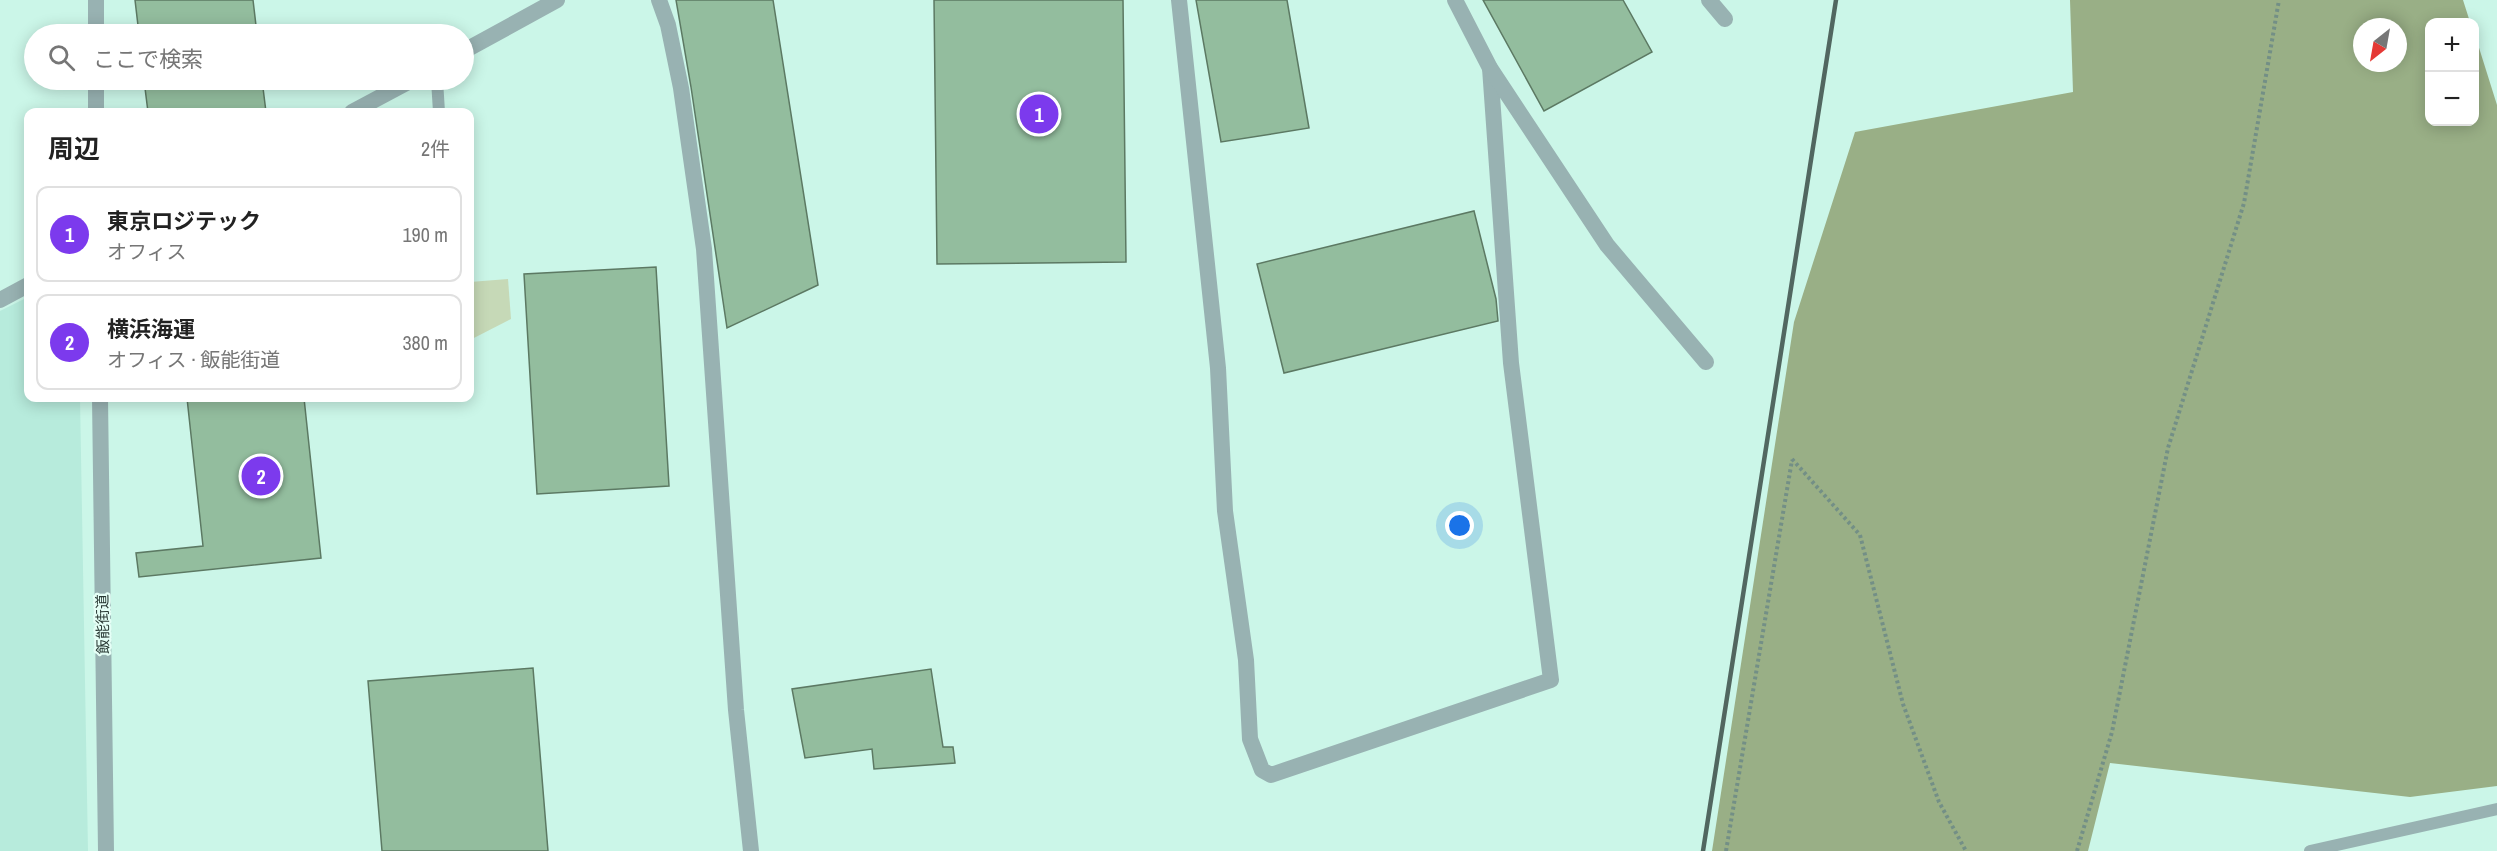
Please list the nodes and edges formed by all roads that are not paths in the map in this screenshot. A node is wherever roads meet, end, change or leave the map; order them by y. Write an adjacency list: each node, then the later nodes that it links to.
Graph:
1 (96, 0): 8 (street)
2 (557, 0): 9 (street)
3 (659, 0): 23 (street)
4 (1179, 0): 10 (street)
5 (1455, 0): 10 (street)
6 (1709, 0): 7 (street)
7 (1725, 19)
8 (96, 24)
9 (474, 46)
10 (1490, 68): 19 (street)
11 (96, 90): 14 (street)
12 (393, 90): 15 (street)
13 (438, 90): 16 (lane)
14 (96, 108)
15 (360, 108)
16 (439, 108)
17 (24, 287): 18 (street)
18 (0, 300)
19 (1706, 363)
20 (100, 402): 22 (street, 飯能街道)
21 (2497, 809): 24 (lane)
22 (106, 851)
23 (751, 851)
24 (2310, 851)

